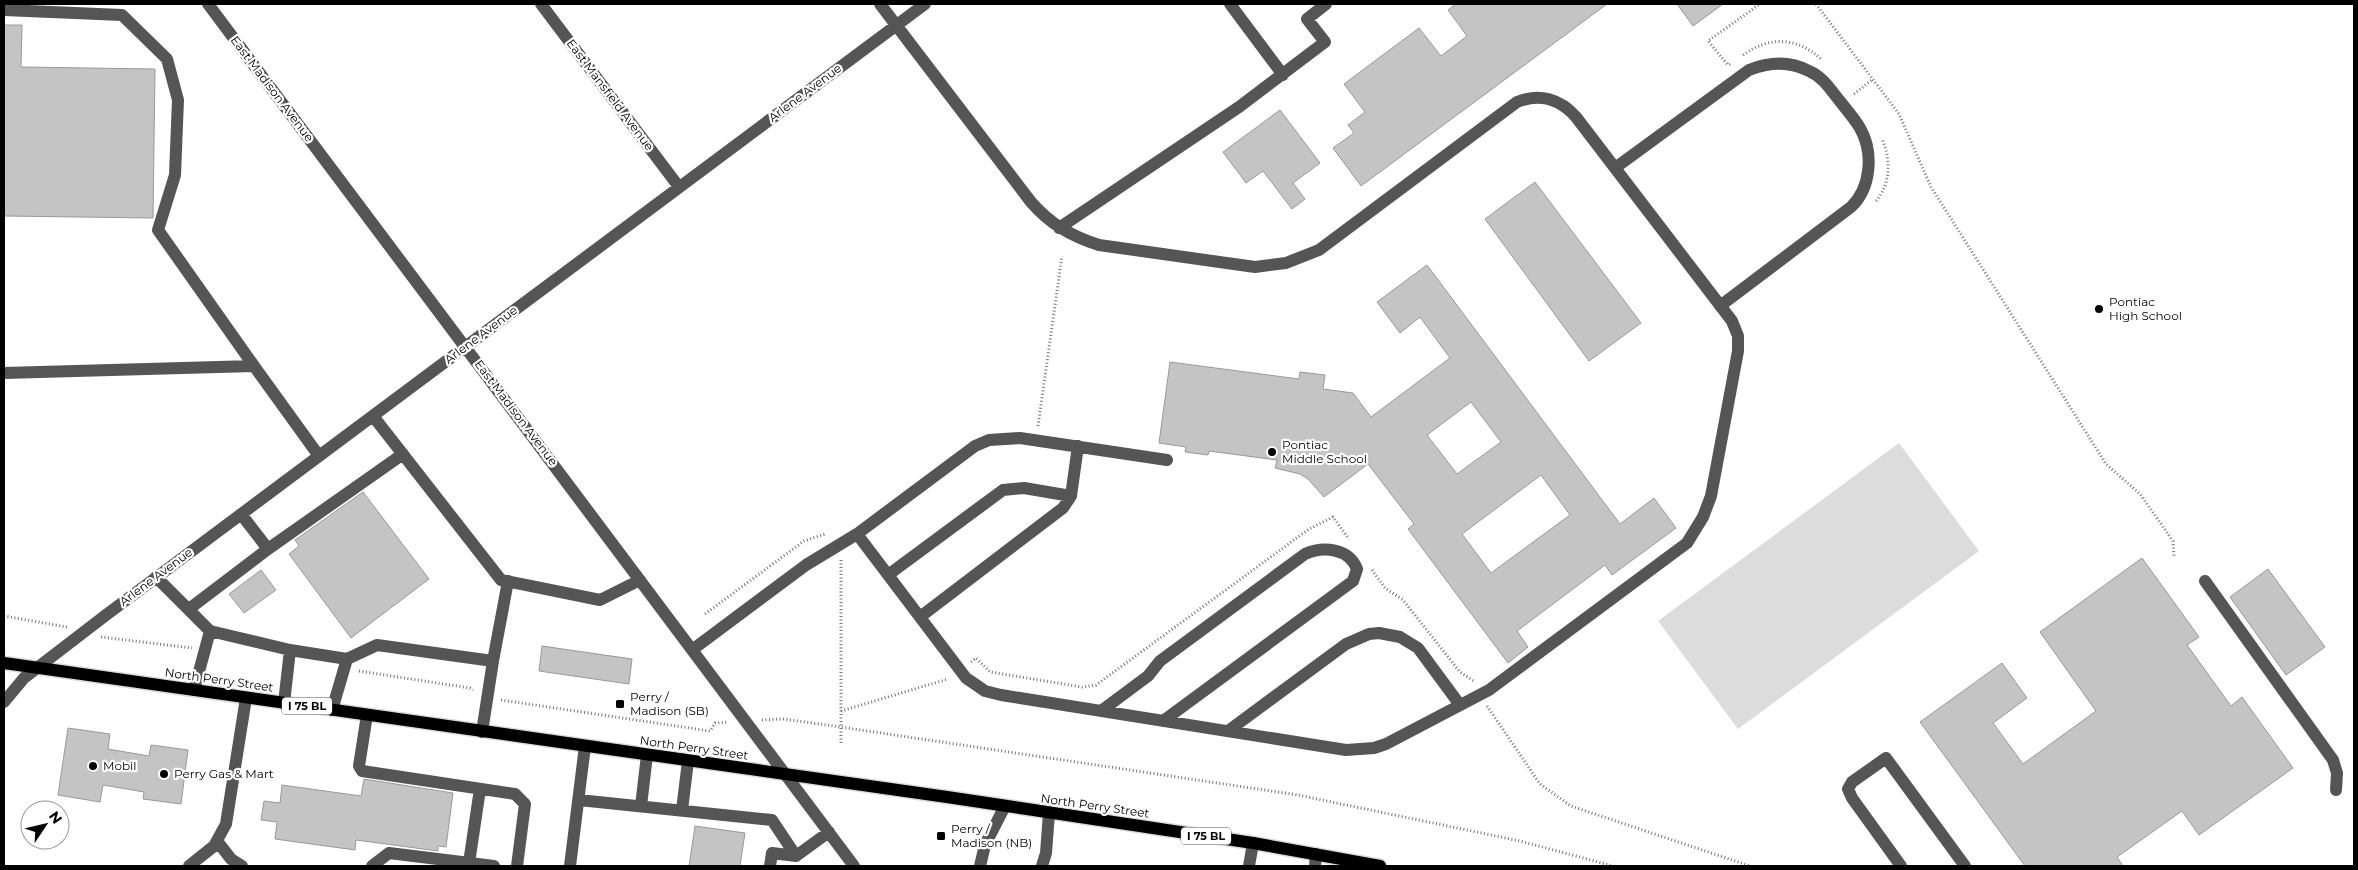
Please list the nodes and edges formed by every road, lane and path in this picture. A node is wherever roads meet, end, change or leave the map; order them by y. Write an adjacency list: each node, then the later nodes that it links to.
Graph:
1 (208, 4): 24 (street, East Madison Avenue)
2 (541, 4): 19 (street, East Mansfield Avenue)
3 (880, 4): 10 (street)
4 (925, 4): 10 (street, Arlene Avenue)
5 (1230, 4): 12 (street)
6 (1326, 4): 12 (street)
7 (1760, 4): 11 (path)
8 (1816, 4): 13 (path)
9 (4, 10): 25 (street)
10 (896, 25): 19 (street, Arlene Avenue); 21 (street)
11 (1828, 64)
12 (1283, 75): 21 (street)
13 (1873, 80): 14 (path); 38 (path)
14 (1852, 95): 15 (path); 16 (path)
15 (1857, 102)
16 (1841, 103): 18 (street); 23 (street)
17 (1880, 135): 20 (path)
18 (1615, 168): 21 (street); 23 (street)
19 (679, 187): 24 (street, Arlene Avenue)
20 (1874, 204)
21 (1059, 228)
22 (1062, 256): 28 (path)
23 (1720, 306): 58 (street)
24 (466, 346): 27 (street, Arlene Avenue); 41 (street, East Madison Avenue)
25 (254, 366): 26 (street); 31 (street)
26 (4, 373)
27 (373, 416): 30 (street); 31 (street, Arlene Avenue)
28 (1038, 427)
29 (1078, 446): 32 (street); 33 (street); 35 (street)
30 (403, 454): 37 (street); 42 (street)
31 (319, 456): 34 (street, Arlene Avenue)
32 (1167, 460)
33 (1071, 496): 39 (street); 46 (street)
34 (241, 514): 37 (street); 40 (street, Arlene Avenue)
35 (857, 534): 36 (street); 39 (street)
36 (840, 544): 52 (street); 70 (path)
37 (268, 550): 44 (street)
38 (2174, 557)
39 (888, 575): 46 (street)
40 (156, 577): 44 (street); 56 (street, Arlene Avenue)
41 (640, 580): 42 (street); 52 (street, East Madison Avenue)
42 (508, 581): 53 (street)
43 (2205, 581): 79 (street)
44 (189, 610): 48 (street)
45 (4, 616): 47 (path)
46 (920, 616): 65 (street)
47 (57, 624)
48 (210, 630): 50 (street); 51 (street)
49 (109, 640): 50 (path)
50 (205, 650): 57 (street)
51 (290, 650): 55 (street); 62 (street)
52 (692, 650): 77 (street, East Madison Avenue)
53 (492, 661): 55 (street); 60 (street)
54 (4, 663): 56 (main road, North Perry Street / I 75 BL)
55 (345, 664): 60 (path); 64 (street)
56 (38, 668): 57 (main road, North Perry Street / I 75 BL); 61 (street, Arlene Avenue)
57 (194, 690): 59 (main road, North Perry Street / I 75 BL)
58 (1480, 694): 63 (street); 104 (path)
59 (246, 698): 62 (main road, North Perry Street / I 75 BL); 86 (street)
60 (487, 698): 69 (path); 72 (street)
61 (4, 702)
62 (284, 703): 64 (main road, North Perry Street / I 75 BL)
63 (1460, 705): 71 (street); 71 (street)
64 (332, 710): 66 (main road, North Perry Street / I 75 BL)
65 (1101, 711): 68 (street); 68 (street)
66 (366, 715): 72 (main road, North Perry Street / I 75 BL); 78 (street)
67 (783, 719): 70 (path)
68 (1163, 721): 71 (street)
69 (715, 723)
70 (841, 727): 73 (path); 103 (path)
71 (1228, 731)
72 (482, 732): 74 (main road, North Perry Street / I 75 BL)
73 (841, 744)
74 (586, 746): 75 (main road, North Perry Street / I 75 BL); 80 (street)
75 (647, 755): 76 (main road, North Perry Street / I 75 BL); 81 (street)
76 (688, 761): 77 (main road, North Perry Street / I 75 BL); 83 (street)
77 (786, 775): 82 (main road, North Perry Street / I 75 BL); 85 (street, East Madison Avenue)
78 (480, 789): 90 (street); 95 (street)
79 (2336, 790)
80 (579, 800): 81 (street); 96 (street)
81 (641, 806): 83 (street)
82 (1005, 806): 84 (main road, North Perry Street / I 75 BL); 99 (street)
83 (682, 810): 88 (street)
84 (1049, 813): 87 (main road, North Perry Street / I 75 BL); 100 (street)
85 (829, 832): 88 (street); 98 (street, East Madison Avenue)
86 (217, 841): 91 (street); 92 (street)
87 (1253, 843): 89 (main road, North Perry Street / I 75 BL); 101 (street)
88 (796, 856): 97 (street)
89 (1315, 860): 102 (main road, North Perry Street / I 75 BL)
90 (469, 863): 93 (street); 94 (street)
91 (189, 866)
92 (242, 866)
93 (372, 866)
94 (494, 866)
95 (517, 866)
96 (570, 866)
97 (770, 866)
98 (854, 866)
99 (980, 866)
100 (1042, 866)
101 (1250, 866)
102 (1380, 866)
103 (1613, 866)
104 (1750, 866)
105 (1901, 866): 106 (street)
106 (1964, 866)

